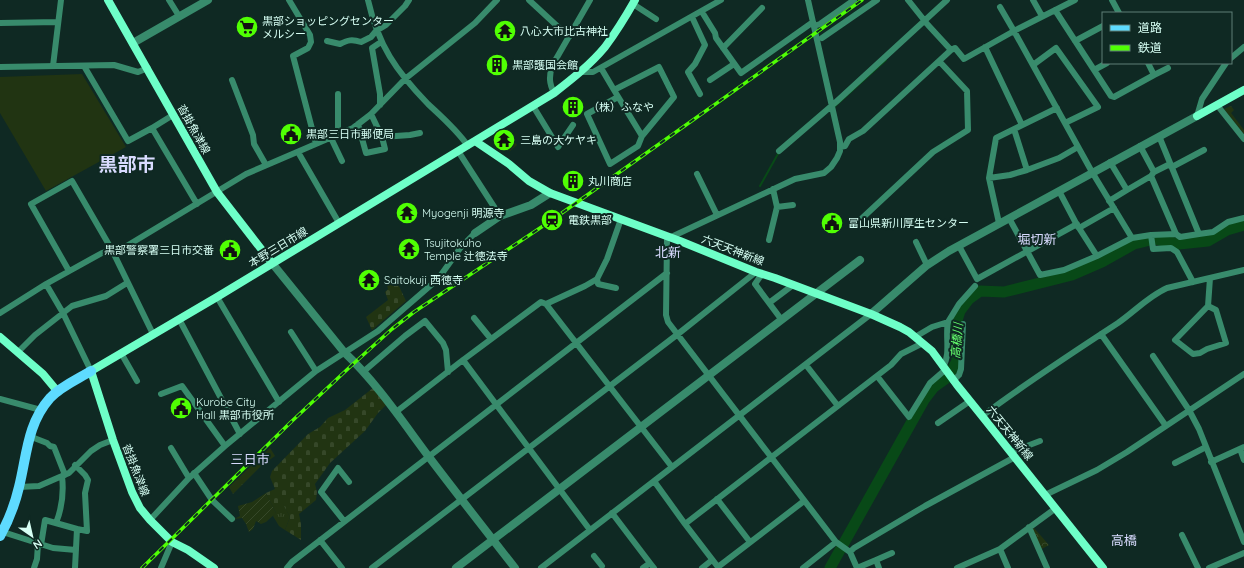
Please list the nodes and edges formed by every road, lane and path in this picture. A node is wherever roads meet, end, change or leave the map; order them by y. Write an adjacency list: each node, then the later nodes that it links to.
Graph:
1 (61, 0): 31 (street)
2 (108, 0): 41 (main road, 沓掛魚津線)
3 (169, 0): 26 (street)
4 (208, 0): 26 (street)
5 (289, 0): 92 (street)
6 (368, 0): 35 (street)
7 (409, 0): 35 (street)
8 (497, 0): 63 (street)
9 (529, 0): 37 (street)
10 (590, 0): 37 (street)
11 (721, 0): 24 (street)
12 (808, 0): 33 (street)
13 (854, 0): 33 (street)
14 (877, 0): 38 (street)
15 (908, 0): 30 (street)
16 (947, 0): 30 (street)
17 (1033, 0): 27 (street)
18 (1075, 0): 23 (street)
19 (1112, 0): 25 (street)
20 (634, 2): 29 (street); 61 (main road)
21 (1000, 7): 36 (street)
22 (762, 8): 45 (street)
23 (1055, 10): 27 (street); 40 (street)
24 (702, 12): 28 (street); 45 (street)
25 (1118, 12)
26 (179, 16): 41 (street)
27 (1042, 16): 36 (street)
28 (692, 17): 58 (street); 70 (street)
29 (656, 19)
30 (924, 21): 46 (street); 72 (street)
31 (58, 22): 32 (street); 54 (street)
32 (0, 23)
33 (813, 24): 49 (street); 72 (street)
34 (1102, 27): 40 (street)
35 (376, 31): 39 (street); 42 (street)
36 (1014, 31): 43 (street); 53 (street)
37 (569, 37): 68 (street)
38 (822, 38)
39 (327, 41)
40 (1075, 41): 60 (street)
41 (133, 42): 57 (main road, 沓掛魚津線)
42 (381, 42): 63 (street); 74 (street)
43 (985, 47): 46 (street); 83 (street)
44 (1244, 47): 47 (street)
45 (723, 48): 49 (street)
46 (951, 50): 48 (street)
47 (1232, 57)
48 (939, 61): 95 (street); 125 (street)
49 (734, 64): 65 (street)
50 (1104, 64): 60 (street)
51 (1148, 64): 62 (street)
52 (1225, 64): 79 (street)
53 (1033, 65): 76 (street); 80 (street)
54 (52, 66): 55 (street); 56 (street)
55 (84, 66): 57 (street); 84 (street)
56 (0, 67)
57 (148, 68): 78 (main road, 沓掛魚津線)
58 (601, 68): 61 (street); 66 (street)
59 (1168, 68): 62 (street)
60 (1094, 70): 62 (street)
61 (580, 72): 68 (main road)
62 (1154, 75)
63 (405, 79): 74 (street); 93 (street)
64 (232, 80): 103 (street)
65 (710, 80)
66 (614, 90): 71 (street); 87 (street)
67 (1244, 90): 73 (main road)
68 (554, 93): 75 (main road)
69 (338, 94): 89 (street)
70 (700, 94)
71 (618, 97): 87 (street); 87 (street)
72 (832, 104): 95 (street); 99 (street)
73 (1218, 104): 79 (main road); 91 (street)
74 (380, 105): 77 (street)
75 (533, 106): 82 (street); 93 (main road)
76 (1057, 108): 80 (street); 83 (street)
77 (370, 114): 81 (street); 90 (street)
78 (174, 115): 84 (street); 113 (main road, 沓掛魚津線)
79 (1197, 116): 88 (street)
80 (1065, 123): 96 (street)
81 (358, 124): 89 (street); 90 (street)
82 (573, 125)
83 (1022, 125): 85 (street)
84 (152, 128): 116 (street)
85 (1014, 129): 105 (street); 109 (street)
86 (420, 133): 90 (street)
87 (642, 136)
88 (1159, 136): 94 (street); 104 (street)
89 (334, 137): 92 (street); 101 (street)
90 (382, 137)
91 (1244, 139)
92 (316, 144): 100 (street)
93 (472, 144): 98 (main road, 本野三日市線); 114 (main road, 六天天神新線)
94 (1140, 146): 102 (street); 108 (street)
95 (840, 147): 110 (street)
96 (1078, 147): 105 (street); 106 (street)
97 (1204, 150): 104 (street)
98 (458, 151): 121 (street); 126 (main road, 本野三日市線)
99 (779, 151)
100 (298, 152): 103 (street); 126 (street)
101 (342, 161)
102 (1110, 162): 106 (street); 111 (street)
103 (266, 165): 113 (street)
104 (1171, 165): 108 (street); 131 (street)
105 (1027, 170): 109 (street)
106 (1092, 172): 112 (street); 115 (street)
107 (697, 174): 120 (street)
108 (1153, 174): 111 (street); 130 (street)
109 (989, 178): 127 (street)
110 (773, 189): 118 (street); 120 (street)
111 (1127, 190): 115 (street)
112 (1058, 191): 122 (street); 128 (street)
113 (217, 192): 116 (street); 142 (main road, 沓掛魚津線)
114 (550, 193): 121 (street); 124 (main road, 六天天神新線)
115 (1109, 201): 119 (street)
116 (197, 204): 138 (street)
117 (793, 205): 118 (street)
118 (777, 207): 135 (street)
119 (1114, 208): 128 (street); 134 (street)
120 (717, 215): 133 (street)
121 (500, 216): 129 (street)
122 (1010, 218): 127 (street); 139 (street)
123 (1244, 218): 131 (street)
124 (621, 219): 133 (main road, 六天天神新線); 149 (street)
125 (858, 222)
126 (339, 223): 142 (main road, 本野三日市線)
127 (999, 223): 137 (street)
128 (1078, 226): 139 (street); 140 (street)
129 (475, 234): 179 (street)
130 (1176, 234): 131 (street); 132 (street)
131 (1199, 234)
132 (1151, 235): 134 (street); 150 (street)
133 (668, 238): 146 (street); 147 (main road, 六天天神新線)
134 (1132, 238): 140 (street)
135 (769, 240)
136 (916, 242): 143 (street)
137 (959, 246): 139 (street); 143 (street)
138 (112, 250): 145 (street); 145 (street); 151 (street)
139 (1027, 251): 140 (street)
140 (1097, 256)
141 (860, 260): 156 (street)
142 (272, 262): 157 (main road, 本野三日市線); 179 (street)
143 (927, 265): 163 (street)
144 (1244, 270): 148 (street)
145 (69, 271): 152 (street)
146 (667, 273): 171 (street); 176 (street)
147 (759, 273): 153 (main road, 六天天神新線); 158 (street); 171 (street)
148 (1210, 278): 150 (street); 160 (street)
149 (597, 279): 155 (street); 159 (street)
150 (1193, 282): 172 (street)
151 (127, 283): 162 (street); 170 (street)
152 (46, 284): 161 (street); 162 (street)
153 (793, 285): 156 (main road, 六天天神新線); 158 (street)
154 (976, 286): 167 (street)
155 (616, 288)
156 (815, 293): 163 (main road, 六天天神新線); 166 (street)
157 (217, 297): 165 (main road, 本野三日市線); 199 (street)
158 (769, 303): 166 (street)
159 (546, 304): 175 (street); 176 (street)
160 (1208, 306): 160 (street)
161 (0, 313)
162 (63, 313): 178 (street); 185 (street)
163 (871, 314): 174 (main road, 六天天神新線); 183 (street)
164 (474, 318): 175 (street)
165 (178, 319): 170 (main road, 本野三日市線); 210 (street)
166 (781, 319): 190 (street)
167 (948, 322): 174 (street); 184 (street)
168 (963, 324): 192 (street)
169 (291, 332): 186 (street)
170 (153, 334): 180 (main road, 本野三日市線)
171 (678, 334): 190 (street); 194 (street)
172 (1101, 334): 206 (street); 208 (street)
173 (0, 337): 178 (main road)
174 (915, 337): 177 (main road, 六天天神新線)
175 (491, 339): 182 (street)
176 (576, 343): 194 (street); 200 (street)
177 (923, 343): 184 (main road, 六天天神新線); 191 (street)
178 (18, 352): 195 (main road)
179 (344, 352): 186 (street); 187 (street)
180 (121, 353): 185 (main road, 本野三日市線); 193 (street)
181 (1153, 356): 203 (street)
182 (463, 360): 188 (street); 200 (street)
183 (806, 365): 201 (street); 205 (street)
184 (944, 369): 191 (street); 192 (main road, 六天天神新線)
185 (91, 371): 195 (main road); 212 (main road, 沓掛魚津線)
186 (316, 371): 199 (street)
187 (363, 372): 188 (street); 204 (street)
188 (448, 372): 204 (street)
189 (1244, 374): 203 (street)
190 (709, 375): 205 (street); 209 (street)
191 (876, 376): 201 (street)
192 (952, 380): 198 (main road, 六天天神新線)
193 (137, 381)
194 (609, 386): 209 (street); 215 (street)
195 (58, 392): 202 (main road)
196 (161, 394): 214 (street)
197 (0, 399): 202 (street)
198 (970, 401): 206 (main road, 六天天神新線); 207 (street)
199 (279, 402): 210 (street)
200 (496, 404): 215 (street); 220 (street)
201 (838, 406): 221 (street)
202 (41, 410): 211 (main road)
203 (1189, 410): 208 (street); 216 (street)
204 (396, 412): 220 (street)
205 (739, 416): 221 (street); 227 (street)
206 (982, 416): 219 (main road, 六天天神新線)
207 (938, 423)
208 (1166, 426): 236 (street)
209 (641, 427): 227 (street); 235 (street)
210 (240, 434): 214 (street)
211 (29, 436): 230 (street); 234 (main road)
212 (113, 440): 226 (street); 243 (main road, 沓掛魚津線)
213 (1040, 441): 219 (street)
214 (225, 446): 229 (street)
215 (529, 447): 235 (street); 238 (street)
216 (1206, 447): 224 (street); 225 (street)
217 (171, 448): 231 (street)
218 (1242, 448): 222 (street); 224 (street)
219 (1013, 455): 236 (main road, 六天天神新線); 261 (street)
220 (428, 456): 238 (street); 244 (street)
221 (771, 458): 237 (street); 239 (street)
222 (1244, 460)
223 (334, 462): 228 (street)
224 (1211, 462): 257 (street)
225 (1175, 463)
226 (75, 465): 230 (street); 248 (street)
227 (672, 467): 233 (street)
228 (338, 468): 232 (street); 244 (street)
229 (194, 473): 231 (street); 242 (street)
230 (64, 476): 234 (street); 245 (street)
231 (189, 478): 243 (street)
232 (349, 482)
233 (654, 482): 241 (street); 246 (street)
234 (19, 487): 250 (main road)
235 (560, 489): 249 (street); 252 (street)
236 (1046, 495): 240 (main road, 六天天神新線)
237 (717, 499): 246 (street); 255 (street)
238 (461, 500): 252 (street); 275 (street)
239 (804, 501): 255 (street); 256 (street)
240 (1056, 508): 247 (street); 288 (main road, 六天天神新線)
241 (612, 513): 249 (street); 267 (street)
242 (232, 519)
243 (150, 520): 254 (main road, 沓掛魚津線)
244 (344, 521): 253 (street)
245 (56, 523): 248 (street); 258 (street)
246 (685, 524): 265 (street)
247 (1030, 527): 259 (street); 287 (street)
248 (77, 529): 260 (street)
249 (590, 530): 278 (street)
250 (1, 533): 258 (street)
251 (1182, 535): 289 (street)
252 (493, 539): 276 (street); 277 (street)
253 (320, 540): 273 (street); 274 (street)
254 (172, 542): 271 (street); 272 (main road, 沓掛魚津線)
255 (750, 542): 281 (street)
256 (836, 542): 261 (street); 282 (street)
257 (1244, 542)
258 (40, 545): 260 (street); 269 (street)
259 (1000, 549): 285 (street); 286 (street)
260 (76, 550): 270 (street)
261 (850, 552): 283 (street)
262 (892, 553): 266 (street)
263 (1244, 553): 290 (street)
264 (594, 556): 268 (street)
265 (712, 560): 280 (street); 281 (street)
266 (876, 560): 283 (street); 284 (street)
267 (652, 565): 279 (street)
268 (602, 567)
269 (34, 568)
270 (75, 568)
271 (161, 568)
272 (214, 568)
273 (287, 568)
274 (342, 568)
275 (372, 568)
276 (456, 568)
277 (515, 568)
278 (540, 568)
279 (643, 568)
280 (702, 568)
281 (718, 568)
282 (803, 568)
283 (857, 568)
284 (879, 568)
285 (957, 568)
286 (1008, 568)
287 (1047, 568)
288 (1103, 568)
289 (1198, 568)
290 (1209, 568)

